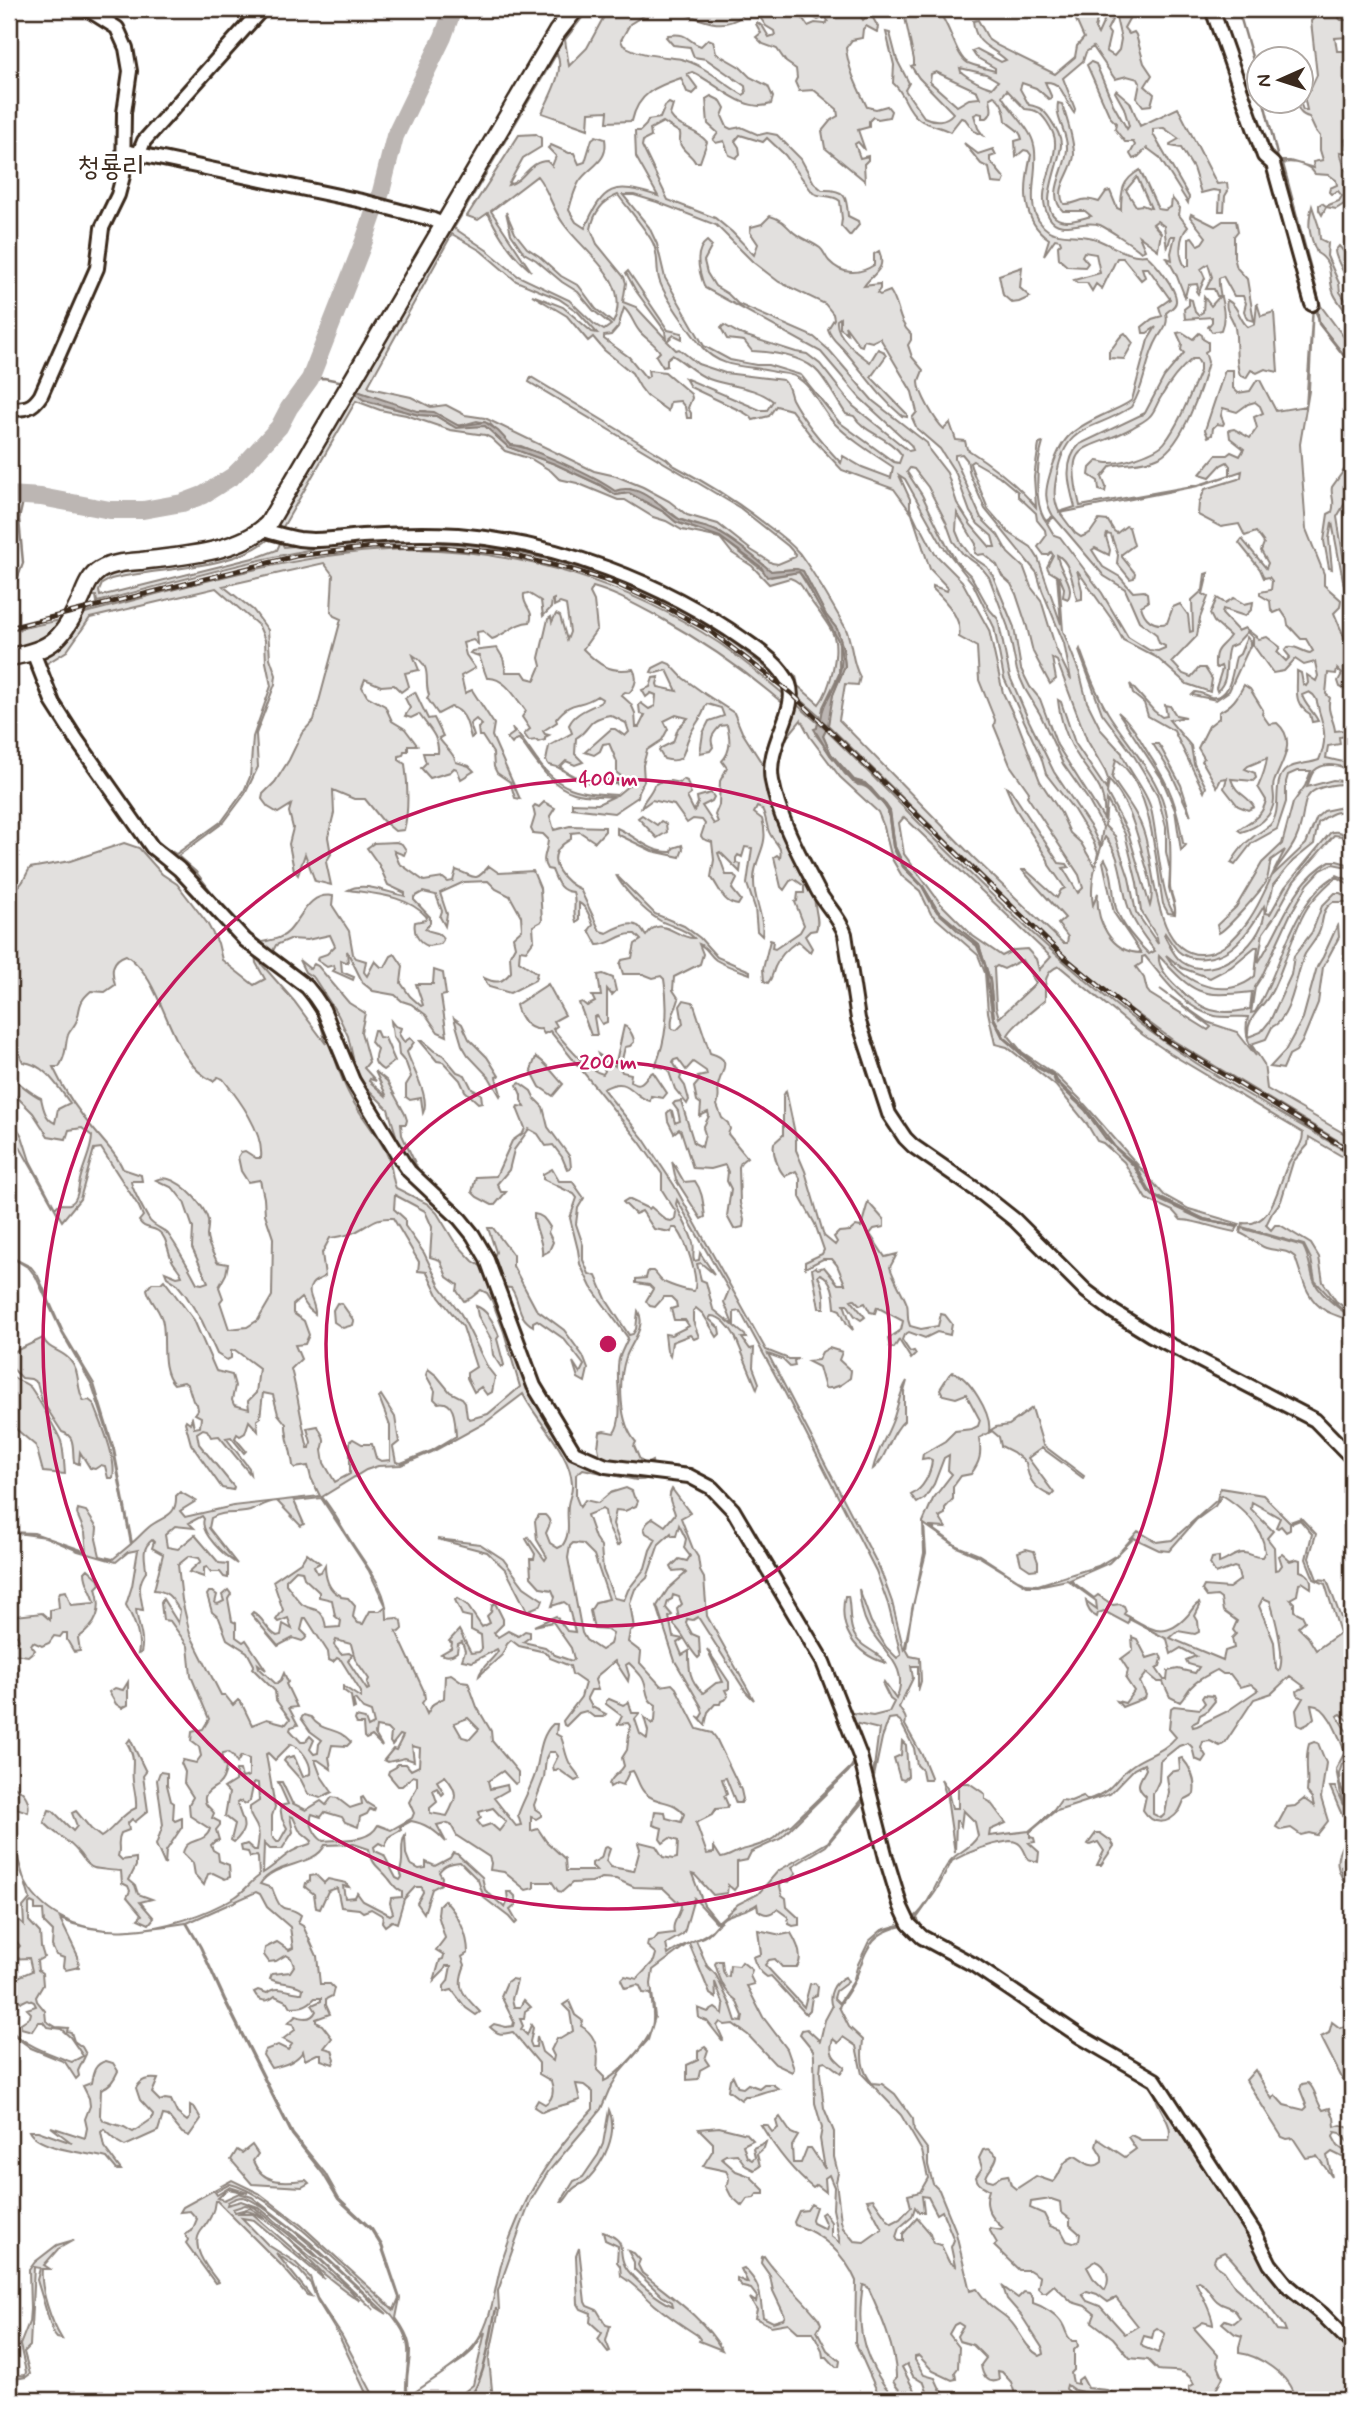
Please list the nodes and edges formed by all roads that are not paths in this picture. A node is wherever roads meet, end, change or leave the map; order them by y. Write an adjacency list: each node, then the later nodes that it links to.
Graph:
1 (87, 9): 5 (street)
2 (262, 9): 6 (street)
3 (575, 9): 7 (main road)
4 (1212, 9): 8 (street)
5 (125, 151): 6 (street); 9 (street)
6 (139, 153): 7 (street)
7 (443, 224): 10 (main road)
8 (1312, 304)
9 (9, 409)
10 (263, 530): 11 (main road); 13 (street)
11 (33, 652): 12 (main road); 14 (street)
12 (9, 657)
13 (1352, 1458)
14 (1352, 2344)

